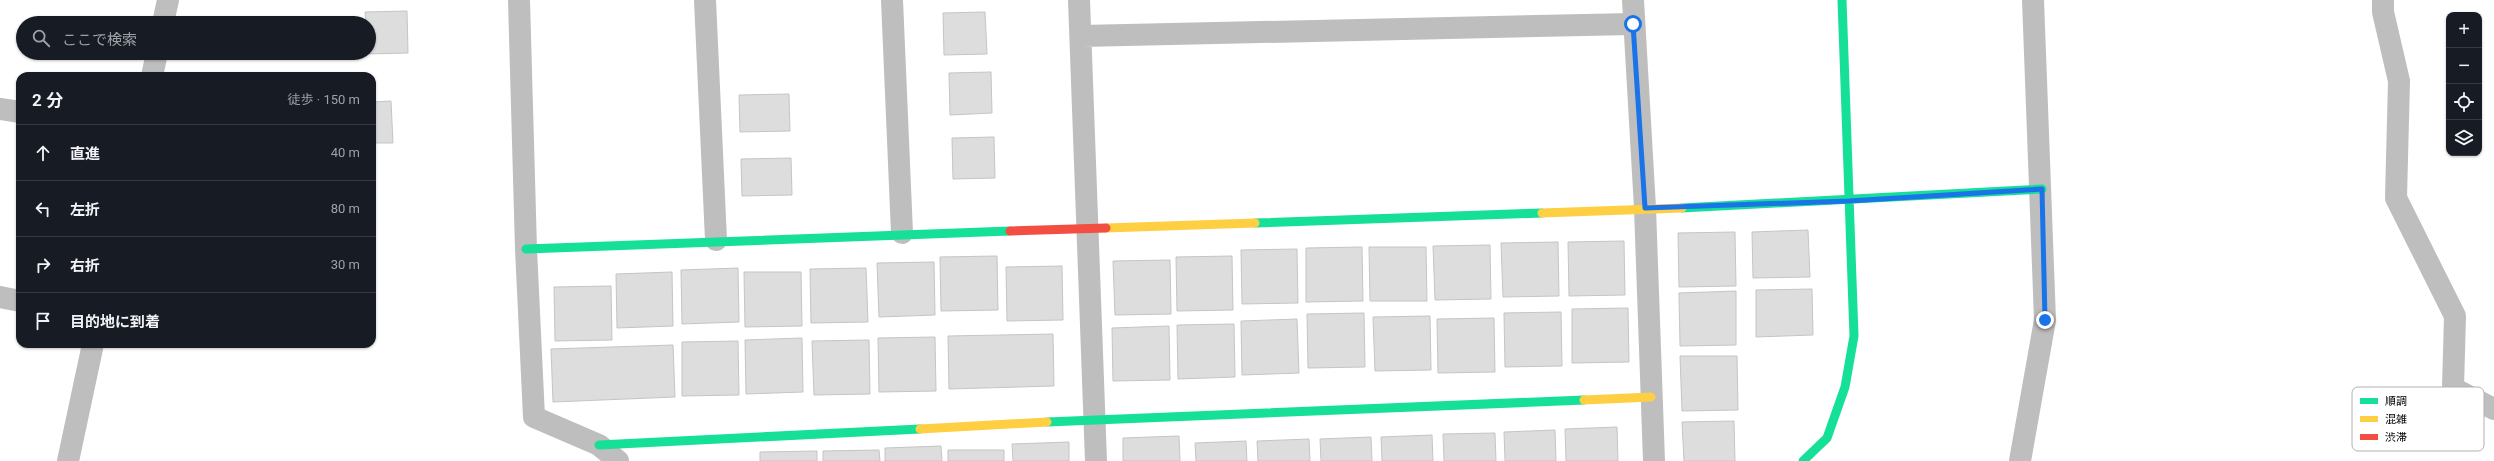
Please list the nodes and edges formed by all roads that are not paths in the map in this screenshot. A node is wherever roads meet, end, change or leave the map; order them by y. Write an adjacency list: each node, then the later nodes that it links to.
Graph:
1 (168, 0): 10 (street)
2 (519, 0): 23 (street)
3 (705, 0): 22 (street)
4 (892, 0): 21 (street)
5 (1079, 0): 12 (street)
6 (1633, 0): 11 (street)
7 (1842, 0): 18 (street)
8 (2033, 0): 17 (street)
9 (2384, 0): 27 (street)
10 (165, 16)
11 (1633, 24): 12 (street); 19 (street)
12 (1080, 36): 20 (street)
13 (155, 60): 14 (street)
14 (153, 72)
15 (0, 108): 16 (street)
16 (16, 111)
17 (2042, 189): 18 (street); 38 (street)
18 (1849, 201): 19 (street); 37 (street)
19 (1645, 208): 20 (street); 28 (street)
20 (1086, 228): 21 (street); 31 (street)
21 (902, 233): 22 (street)
22 (716, 240): 23 (street)
23 (526, 249): 32 (street)
24 (0, 297): 25 (street)
25 (16, 300)
26 (92, 348): 33 (street)
27 (2453, 387)
28 (1651, 397): 31 (street); 36 (street)
29 (2484, 404): 30 (street)
30 (2494, 409)
31 (1094, 420): 32 (street); 35 (street)
32 (599, 445): 34 (street)
33 (68, 461)
34 (618, 461)
35 (1096, 461)
36 (1654, 461)
37 (1803, 461)
38 (2020, 461)

